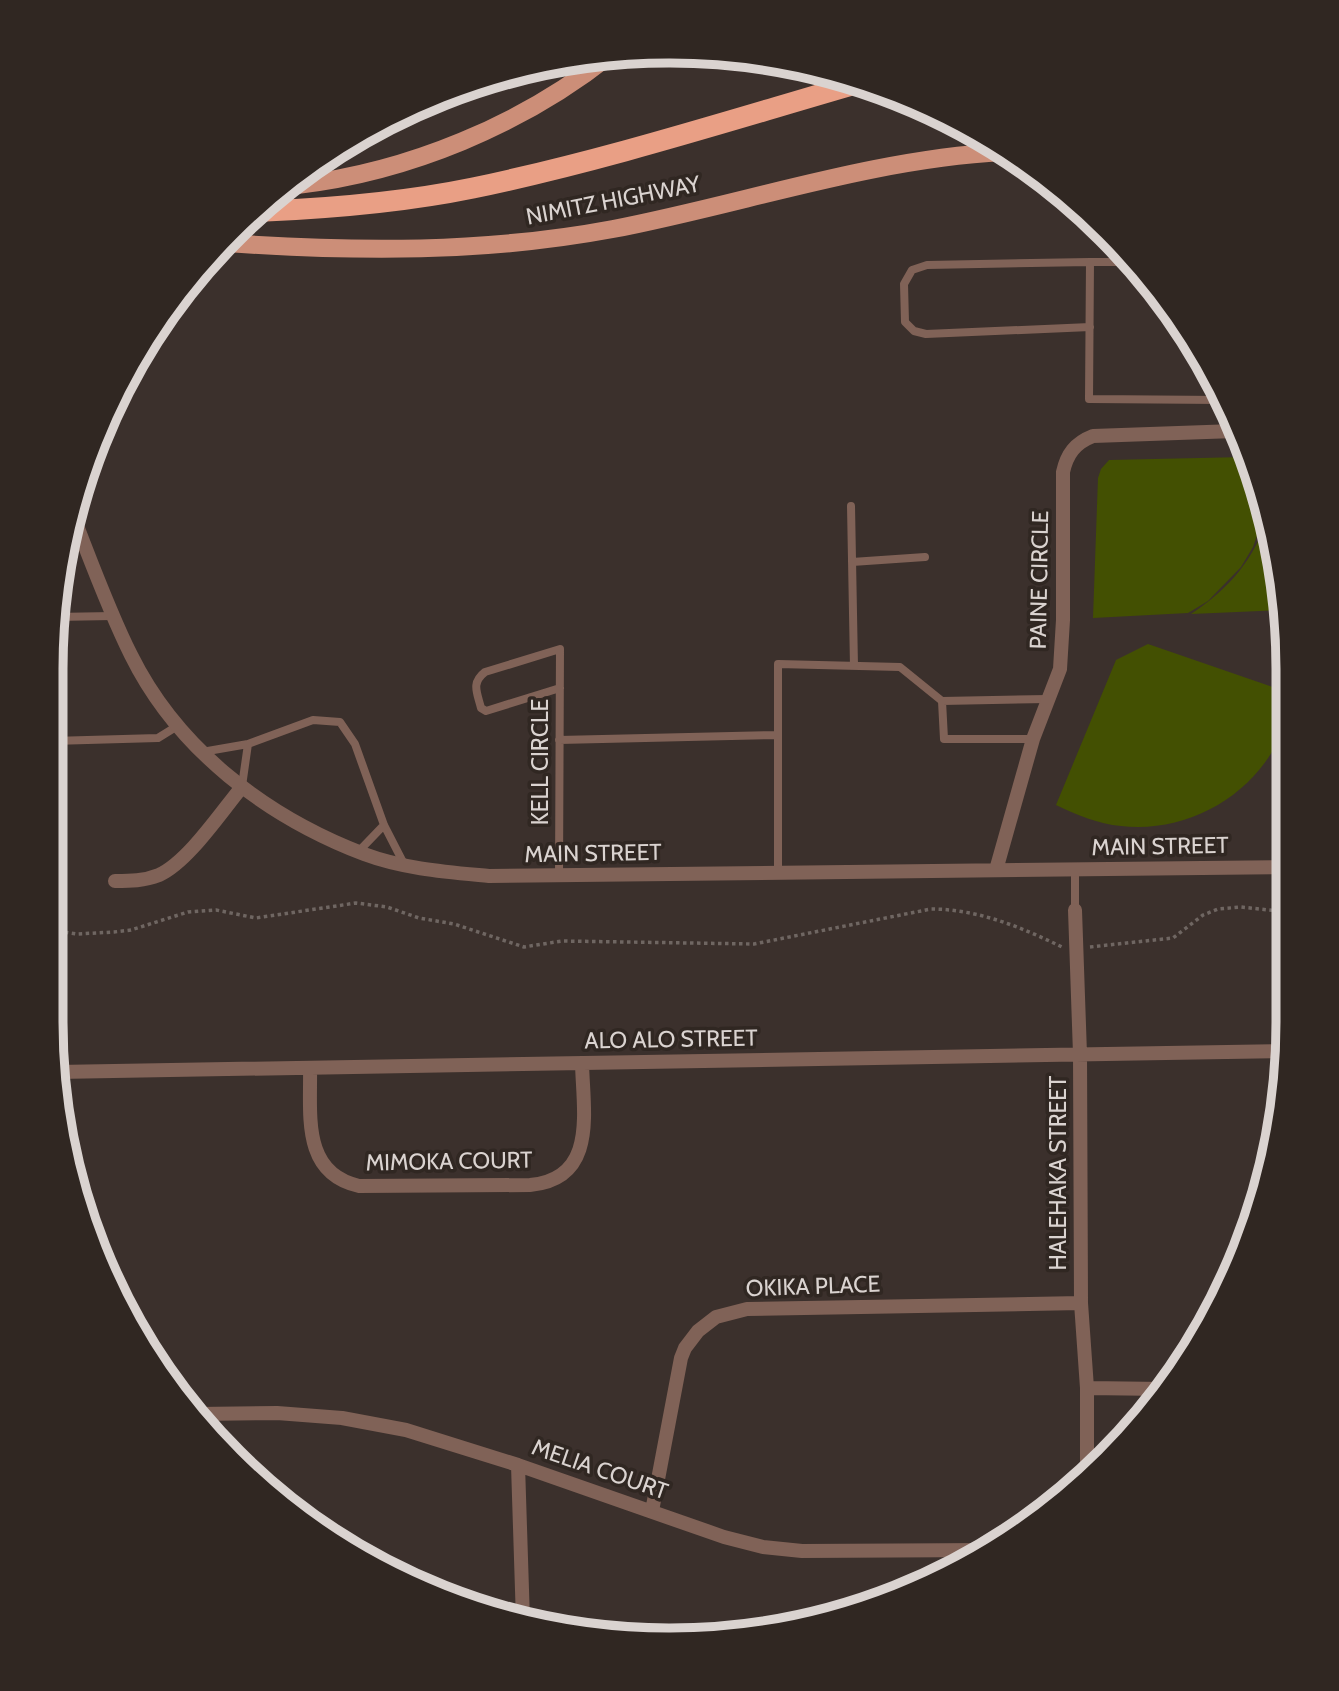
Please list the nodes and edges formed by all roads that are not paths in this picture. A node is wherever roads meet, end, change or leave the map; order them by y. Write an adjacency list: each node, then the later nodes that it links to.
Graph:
1 (591, 68): 4 (main road)
2 (840, 88): 5 (highway)
3 (987, 153): 6 (main road, NIMITZ HIGHWAY)
4 (306, 184)
5 (274, 210)
6 (239, 244)
7 (1090, 262): 8 (lane); 9 (lane); 9 (lane)
8 (1118, 262)
9 (1090, 327): 10 (lane)
10 (1212, 400)
11 (1227, 431): 20 (street, PAINE CIRCLE)
12 (851, 506): 15 (lane)
13 (80, 532): 16 (street, MAIN STREET)
14 (925, 557): 15 (lane)
15 (852, 562): 18 (lane)
16 (113, 616): 17 (lane); 22 (street, MAIN STREET)
17 (65, 617)
18 (854, 666): 21 (lane); 23 (lane)
19 (560, 688): 19 (lane, KELL CIRCLE); 25 (lane, KELL CIRCLE)
20 (1048, 699): 21 (lane); 24 (street, PAINE CIRCLE)
21 (942, 701): 24 (lane)
22 (179, 726): 26 (lane); 28 (street, MAIN STREET)
23 (778, 735): 25 (lane); 36 (lane)
24 (1033, 739): 34 (street, PAINE CIRCLE)
25 (559, 740): 37 (lane, KELL CIRCLE)
26 (63, 741)
27 (248, 744): 28 (lane); 29 (lane); 30 (lane)
28 (202, 752): 29 (street, MAIN STREET)
29 (242, 787): 31 (street, MAIN STREET); 38 (street)
30 (384, 825): 31 (lane); 32 (lane)
31 (359, 852): 32 (street, MAIN STREET)
32 (404, 864): 37 (street, MAIN STREET)
33 (1276, 867): 35 (street, MAIN STREET)
34 (996, 870): 35 (street, MAIN STREET); 36 (street, MAIN STREET)
35 (1075, 870): 39 (lane, HALEHAKA STREET)
36 (778, 873): 37 (street, MAIN STREET)
37 (559, 876)
38 (115, 881)
39 (1075, 910): 41 (street, HALEHAKA STREET)
40 (1275, 1052): 41 (street, ALO ALO STREET)
41 (1080, 1054): 42 (street, ALO ALO STREET); 45 (street, HALEHAKA STREET)
42 (582, 1063): 43 (street, ALO ALO STREET); 43 (street, MIMOKA COURT)
43 (310, 1068): 44 (street, ALO ALO STREET)
44 (65, 1072)
45 (1081, 1303): 46 (street, HALEHAKA STREET); 51 (street, OKIKA PLACE)
46 (1087, 1388): 47 (street); 49 (street, HALEHAKA STREET)
47 (1153, 1388)
48 (208, 1414): 50 (street, MELIA COURT)
49 (1087, 1460)
50 (518, 1465): 51 (street, MELIA COURT); 53 (street)
51 (652, 1511): 52 (street, MELIA COURT)
52 (967, 1550)
53 (523, 1609)

